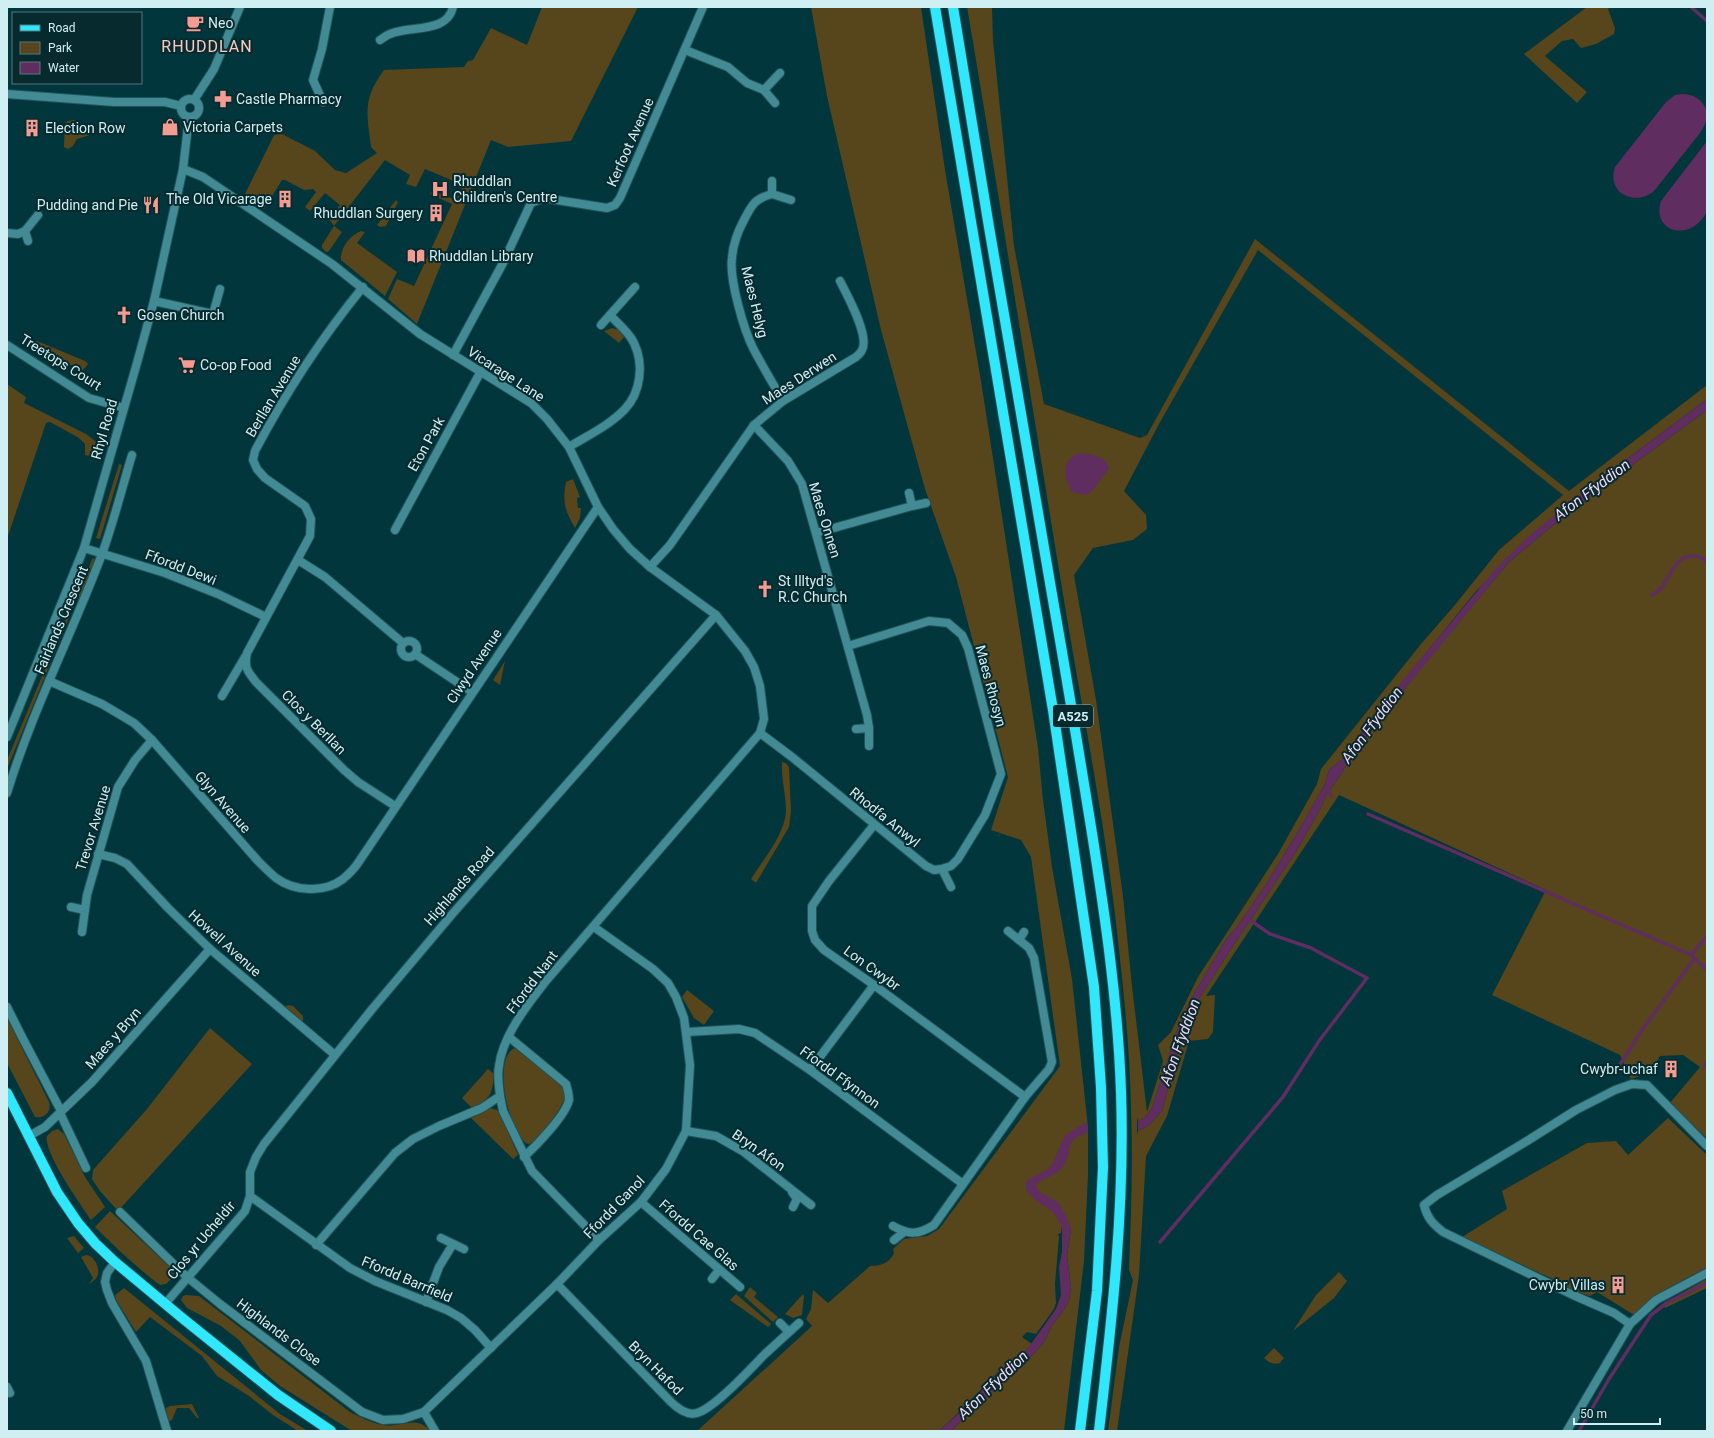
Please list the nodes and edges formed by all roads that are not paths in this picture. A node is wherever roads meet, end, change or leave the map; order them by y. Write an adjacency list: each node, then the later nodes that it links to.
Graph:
1 (240, 7): 12 (street)
2 (330, 7): 13 (street)
3 (453, 7): 7 (street)
4 (703, 7): 8 (street, Kerfoot Avenue)
5 (935, 7): 128 (main road, A525)
6 (953, 7): 129 (main road, A525)
7 (380, 40)
8 (685, 50): 10 (street); 33 (street, Kerfoot Avenue)
9 (780, 73): 10 (street)
10 (764, 90): 14 (street)
11 (7, 94): 15 (street)
12 (194, 100): 15 (street); 16 (street)
13 (323, 102)
14 (775, 103)
15 (181, 106): 16 (street)
16 (189, 117): 17 (street, Rhyl Road)
17 (184, 169): 26 (street, Vicarage Lane); 29 (street, Rhyl Road)
18 (772, 181): 19 (street)
19 (772, 194): 20 (street); 35 (street, Maes Helyg)
20 (791, 200)
21 (38, 215): 22 (street)
22 (26, 231): 23 (street); 24 (street)
23 (7, 234)
24 (28, 241)
25 (840, 281): 35 (street, Maes Derwen)
26 (363, 287): 33 (street, Vicarage Lane); 48 (street, Berllan Avenue)
27 (636, 288): 30 (street)
28 (220, 289): 29 (street)
29 (154, 300): 36 (street, Rhyl Road)
30 (610, 315): 31 (street); 38 (street)
31 (601, 325)
32 (7, 345): 36 (street, Treetops Court)
33 (453, 355): 34 (street, Vicarage Lane)
34 (481, 371): 38 (street, Vicarage Lane); 44 (street, Eton Park)
35 (783, 401): 37 (street, Maes Derwen)
36 (124, 408): 46 (street, Rhyl Road)
37 (754, 425): 45 (street, Maes Onnen); 49 (street, Maes Derwen)
38 (569, 447): 43 (street, Vicarage Lane)
39 (132, 455): 47 (street, Fairlands Crescent)
40 (909, 493): 42 (street)
41 (926, 502): 42 (street)
42 (912, 506): 45 (street)
43 (598, 507): 49 (street, Vicarage Lane); 57 (street, Clwyd Avenue)
44 (395, 530)
45 (816, 533): 53 (street, Maes Onnen)
46 (84, 548): 47 (street, Ffordd Dewi); 62 (street, Rhyl Road)
47 (102, 553): 51 (street, Ffordd Dewi); 56 (street, Fairlands Crescent)
48 (298, 560): 51 (street, Berllan Avenue); 52 (street)
49 (650, 567): 50 (street, Vicarage Lane)
50 (716, 615): 61 (street, Vicarage Lane); 84 (street, Highlands Road)
51 (266, 618): 54 (street, Berllan Avenue)
52 (403, 643): 55 (street); 55 (street)
53 (848, 646): 59 (street, Maes Onnen); 70 (street, Maes Rhosyn)
54 (247, 653): 58 (street); 66 (street, Clos y Berllan)
55 (415, 654): 57 (street)
56 (49, 681): 63 (street, Glyn Avenue); 65 (street, Fairlands Crescent)
57 (472, 692): 66 (street, Clwyd Avenue)
58 (222, 696)
59 (870, 728): 60 (street); 64 (street, Maes Onnen)
60 (856, 729)
61 (760, 733): 67 (street, Rhodfa Anwyl); 74 (street, Ffordd Nant)
62 (7, 737)
63 (152, 740): 68 (street, Glyn Avenue); 69 (street, Trevor Avenue)
64 (870, 746)
65 (7, 793)
66 (395, 806): 68 (street, Clwyd Avenue)
67 (874, 825): 70 (street, Rhodfa Anwyl); 80 (street, Lon Cwybr)
68 (373, 841)
69 (98, 854): 73 (street, Trevor Avenue); 79 (street, Howell Avenue)
70 (942, 869): 71 (street)
71 (951, 887)
72 (71, 907): 73 (street)
73 (85, 910): 76 (street, Trevor Avenue)
74 (594, 927): 82 (street, Ffordd Ganol); 83 (street, Ffordd Nant)
75 (1008, 931): 78 (street)
76 (82, 932)
77 (1024, 932): 78 (street)
78 (1018, 940): 88 (street)
79 (210, 949): 84 (street, Howell Avenue); 89 (street, Maes y Bryn)
80 (874, 985): 85 (street); 88 (street, Lon Cwybr)
81 (7, 1007): 89 (street)
82 (687, 1032): 85 (street, Ffordd Ffynnon); 90 (street, Ffordd Ganol)
83 (509, 1037): 87 (street, Ffordd Nant); 93 (street)
84 (335, 1055): 97 (street, Highlands Road)
85 (810, 1070): 95 (street, Ffordd Ffynnon)
86 (7, 1093): 91 (main road)
87 (500, 1096): 93 (street, Ffordd Nant); 108 (street)
88 (1025, 1097): 95 (street)
89 (61, 1112): 91 (street, Maes y Bryn); 94 (street)
90 (686, 1130): 96 (street, Bryn Afon); 98 (street, Ffordd Ganol)
91 (29, 1136): 110 (main road)
92 (1707, 1146): 121 (street)
93 (524, 1157): 105 (street, Ffordd Nant)
94 (86, 1168)
95 (963, 1184): 103 (street)
96 (790, 1188): 99 (street, Bryn Afon); 100 (street)
97 (250, 1193): 108 (street, Ffordd Barrfield); 113 (street, Clos yr Ucheldir)
98 (641, 1202): 105 (street, Ffordd Ganol); 111 (street, Ffordd Cae Glas)
99 (811, 1205)
100 (792, 1207)
101 (120, 1212): 113 (street, Highlands Close)
102 (893, 1226): 103 (street)
103 (904, 1232): 106 (street)
104 (441, 1238): 107 (street)
105 (599, 1240): 115 (street, Ffordd Ganol)
106 (894, 1240)
107 (453, 1244): 109 (street); 117 (street)
108 (316, 1245): 117 (street, Ffordd Barrfield)
109 (464, 1249)
110 (115, 1262): 118 (main road); 125 (street)
111 (719, 1270): 114 (street); 116 (street, Ffordd Cae Glas)
112 (1707, 1273): 121 (street)
113 (187, 1277): 118 (street, Clos yr Ucheldir); 124 (street, Highlands Close)
114 (712, 1280)
115 (557, 1284): 122 (street, Bryn Hafod); 123 (street, Ffordd Ganol)
116 (740, 1287)
117 (426, 1302): 123 (street, Ffordd Barrfield)
118 (165, 1304): 126 (main road)
119 (780, 1323): 122 (street)
120 (799, 1323): 122 (street, Bryn Hafod)
121 (1630, 1324): 130 (street)
122 (789, 1332)
123 (491, 1348): 124 (street, Ffordd Ganol)
124 (424, 1412): 127 (street)
125 (167, 1431)
126 (331, 1431)
127 (435, 1431)
128 (1080, 1431)
129 (1099, 1431)
130 (1567, 1431)

